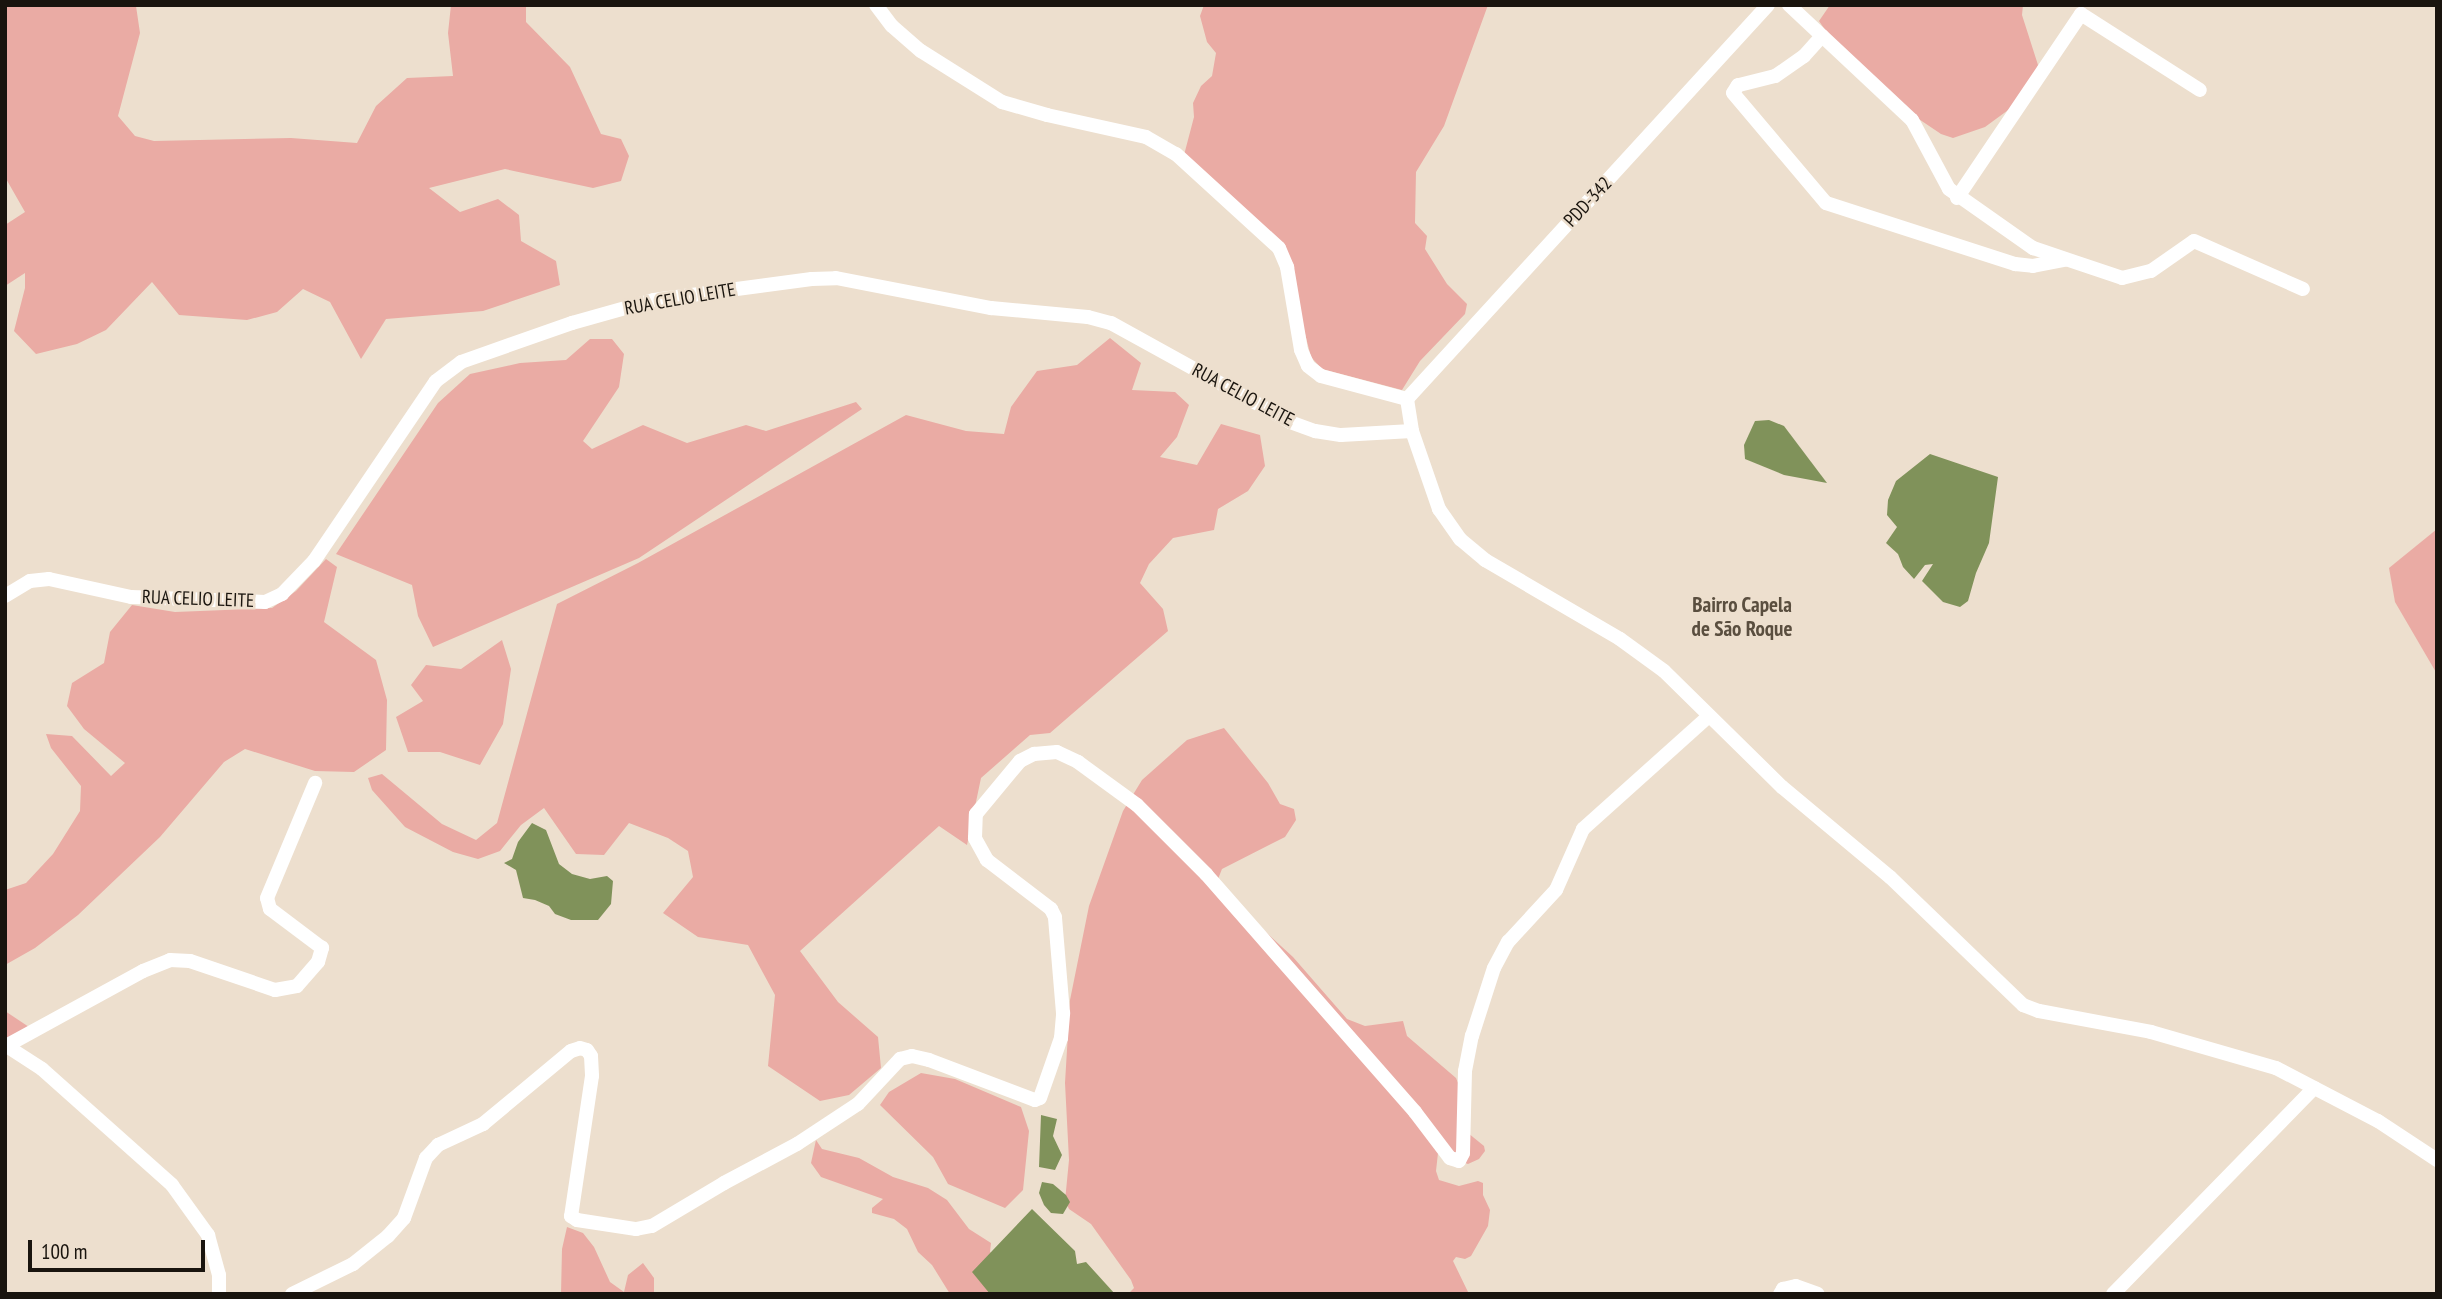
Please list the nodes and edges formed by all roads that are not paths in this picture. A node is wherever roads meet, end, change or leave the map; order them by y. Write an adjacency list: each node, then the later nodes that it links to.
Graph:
1 (876, 5): 9 (street)
2 (1768, 5): 9 (street, PDD-342 / PDD-342)
3 (1789, 5): 4 (street)
4 (1822, 37): 6 (street); 7 (street)
5 (2200, 90): 6 (street)
6 (1957, 198): 7 (street)
7 (2067, 260): 8 (street)
8 (2303, 289)
9 (1407, 399): 10 (street)
10 (1412, 431): 11 (street, RUA CELIO LEITE); 12 (street)
11 (5, 596)
12 (1709, 716): 15 (street); 18 (street)
13 (315, 783): 14 (street)
14 (6, 1045): 17 (street)
15 (2314, 1088): 16 (street); 21 (street)
16 (2437, 1160)
17 (219, 1294)
18 (292, 1294)
19 (1780, 1294): 20 (street)
20 (1818, 1294)
21 (2113, 1294)

